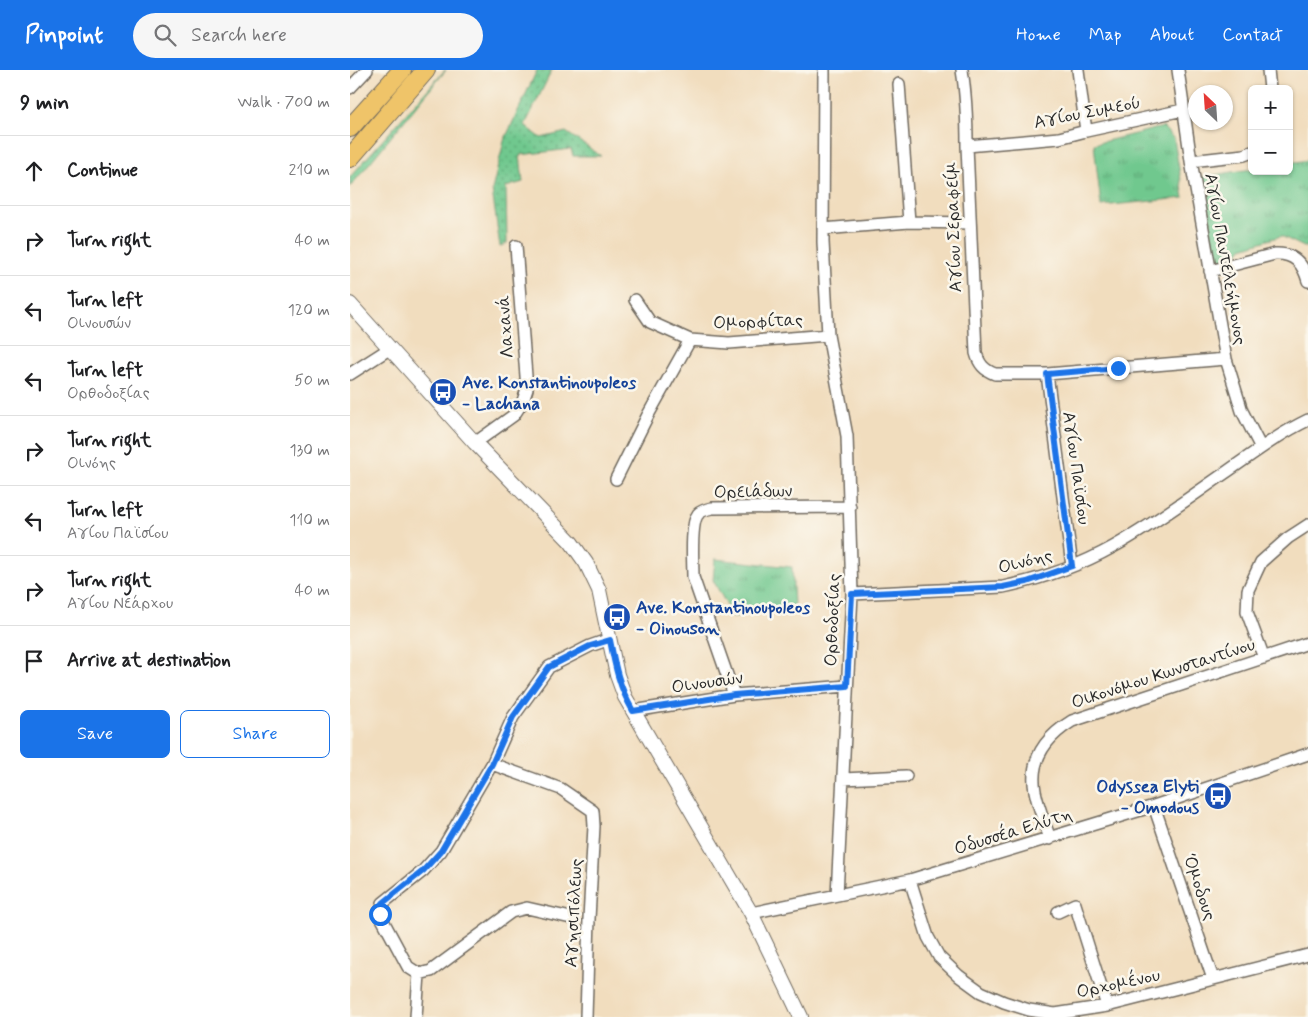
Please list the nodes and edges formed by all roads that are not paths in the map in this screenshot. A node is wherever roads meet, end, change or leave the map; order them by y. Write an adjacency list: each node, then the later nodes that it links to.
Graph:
1 (367, 70): 11 (street)
2 (402, 70): 13 (main road)
3 (426, 70): 17 (main road)
4 (824, 70): 21 (street, Ορθοδοξίας)
5 (962, 70): 15 (street, Αγίου Σεραφείμ)
6 (1078, 70): 14 (street)
7 (1178, 70): 12 (street, Αγίου Παντελεήμονος)
8 (1268, 70): 10 (street)
9 (899, 84): 19 (street)
10 (1270, 85)
11 (350, 88)
12 (1183, 110): 14 (street, Αγίου Συμεού); 18 (street, Αγίου Παντελεήμονος)
13 (350, 128)
14 (1086, 131): 15 (street, Αγίου Συμεού)
15 (967, 146): 20 (street, Αγίου Σεραφείμ)
16 (1248, 153): 18 (street)
17 (350, 158)
18 (1190, 161): 23 (street, Αγίου Παντελεήμονος)
19 (909, 222): 20 (street); 21 (street)
20 (970, 223): 32 (street, Αγίου Σεραφείμ)
21 (824, 229): 27 (street, Ορθοδοξίας)
22 (516, 246): 34 (street, Λαχανά)
23 (1210, 271): 24 (street); 30 (street, Αγίου Παντελεήμονος)
24 (1308, 281)
25 (635, 300): 28 (street, Ομορφίτας)
26 (350, 304): 29 (street)
27 (828, 335): 28 (street, Ομορφίτας); 37 (street, Ορθοδοξίας)
28 (690, 340): 36 (street, Ομορφίτας)
29 (389, 349): 31 (street); 34 (street)
30 (1226, 359): 32 (street); 35 (street, Αγίου Παντελεήμονος)
31 (350, 374)
32 (1047, 374): 39 (street, Αγίου Παϊσίου)
33 (1308, 420): 35 (street, Οινόης)
34 (475, 443): 41 (street)
35 (1261, 448): 39 (street, Οινόης)
36 (616, 479)
37 (850, 507): 40 (street, Ορθοδοξίας); 45 (street, Ορειάδων)
38 (1308, 525): 43 (street)
39 (1072, 566): 40 (street, Οινόης)
40 (852, 594): 44 (street, Ορθοδοξίας)
41 (610, 640): 46 (street); 48 (street)
42 (1308, 643): 43 (street, Οικονόμου Κωνσταντίνου)
43 (1264, 658): 52 (street, Οικονόμου Κωνσταντίνου)
44 (847, 686): 45 (street, Οινουσών); 50 (street, Ορθοδοξίας)
45 (734, 695): 46 (street, Οινουσών)
46 (633, 711): 56 (street)
47 (1308, 754): 51 (street, Οδυσσέα Ελύτη)
48 (492, 764): 59 (street); 63 (street, Αγησιπόλεως)
49 (906, 776): 50 (street)
50 (843, 779): 54 (street, Ορθοδοξίας)
51 (1154, 806): 52 (street, Οδυσσέα Ελύτη); 60 (street, Όμοδους)
52 (1050, 839): 53 (street, Οδυσσέα Ελύτη)
53 (910, 880): 54 (street, Οδυσσέα Ελύτη); 61 (street, Ορχομένου)
54 (837, 895): 56 (street, Οδυσσέα Ελύτη)
55 (1058, 912): 61 (street)
56 (751, 913): 64 (street)
57 (571, 918): 59 (street)
58 (1307, 958): 60 (street, Ορχομένου)
59 (420, 974): 62 (street)
60 (1213, 979): 61 (street, Ορχομένου)
61 (1107, 1006)
62 (416, 1017)
63 (586, 1017)
64 (801, 1017)

